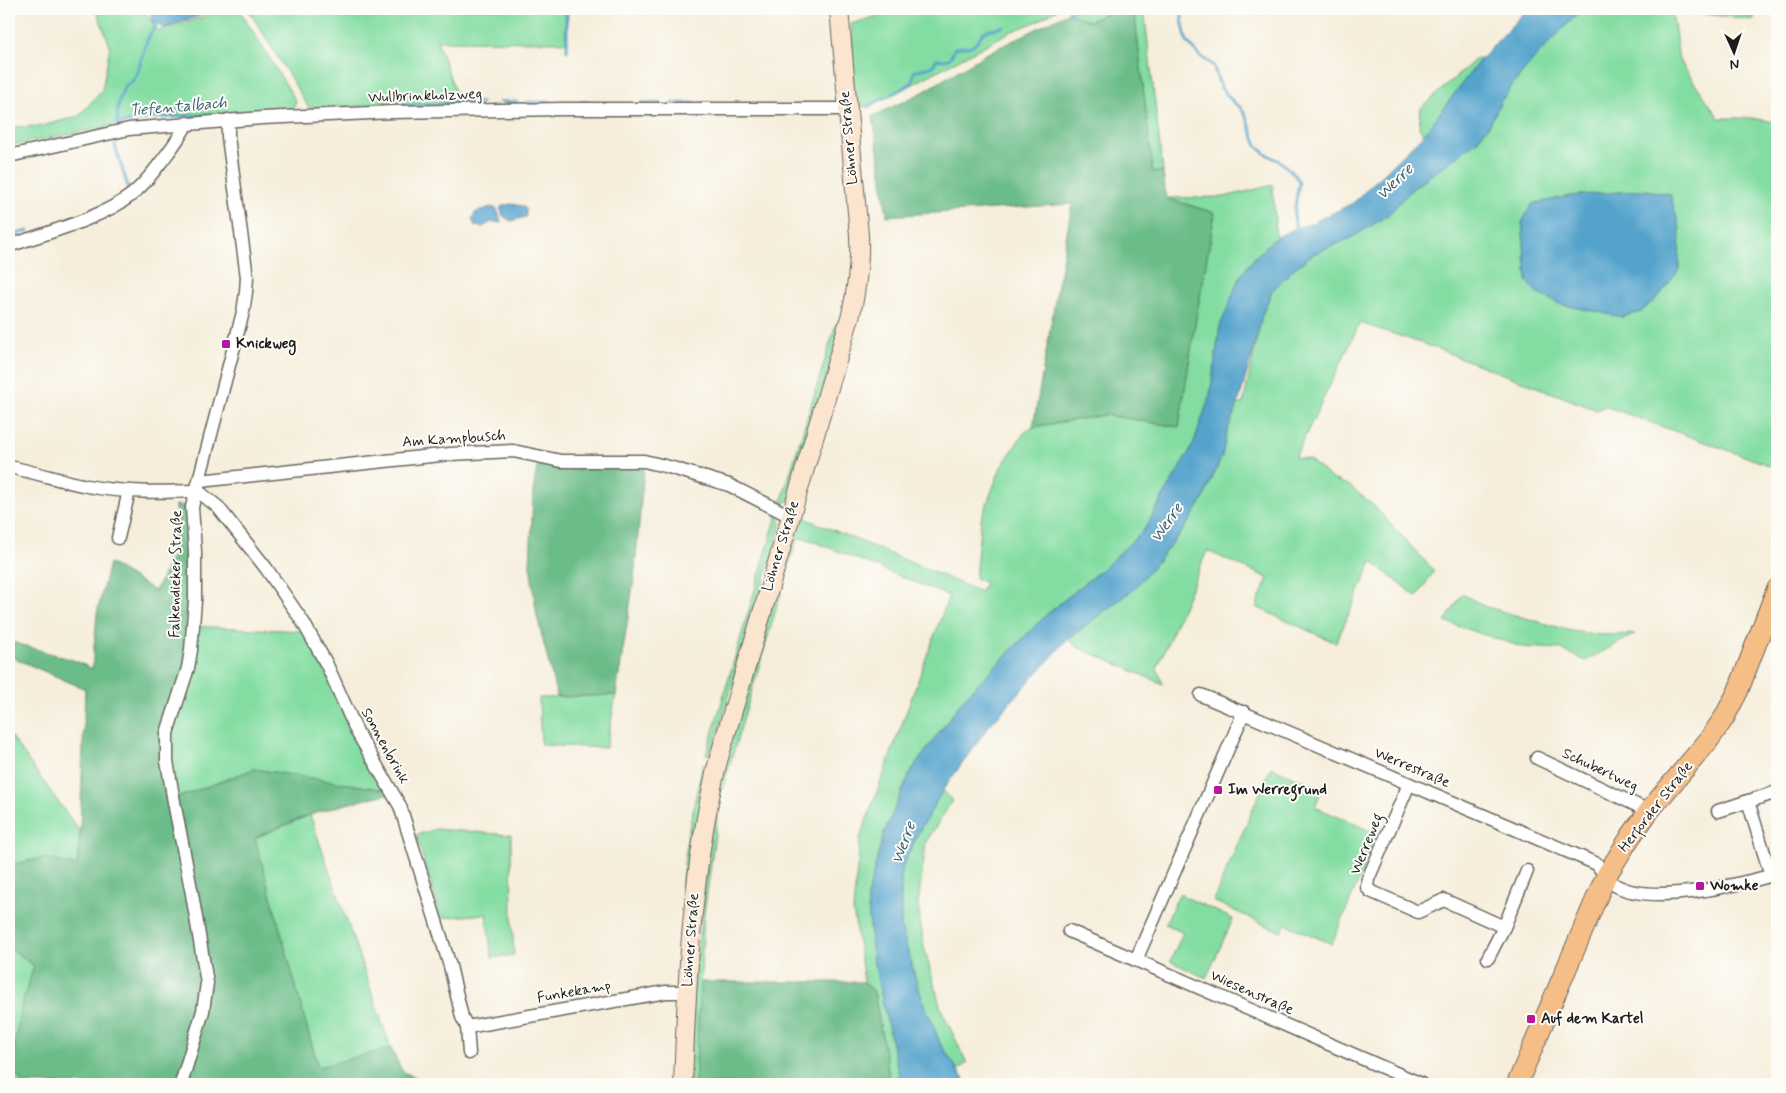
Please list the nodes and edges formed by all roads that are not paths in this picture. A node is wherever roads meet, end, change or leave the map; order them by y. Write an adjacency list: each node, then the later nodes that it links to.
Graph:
1 (839, 9): 2 (main road, Löhner Straße)
2 (846, 109): 3 (street, Wullbrinkholzweg); 10 (main road, Löhner Straße)
3 (228, 120): 4 (street, Wullbrinkholzweg); 8 (street, Falkendieker Straße)
4 (187, 123): 5 (street, Wullbrinkholzweg); 6 (street)
5 (9, 156)
6 (9, 246)
7 (9, 467): 9 (street)
8 (199, 486): 9 (street); 10 (street, Am Kampbusch); 29 (street, Sonnenbrink); 31 (street, Falkendieker Straße)
9 (129, 491): 11 (street)
10 (790, 516): 28 (main road, Löhner Straße)
11 (118, 538)
12 (1777, 589): 19 (main road, Herforder Straße)
13 (1201, 695): 14 (street, Werrestraße)
14 (1244, 712): 16 (street, Werrestraße); 27 (street)
15 (1537, 758): 19 (street, Schubertweg)
16 (1409, 784): 23 (street, Werrestraße); 24 (street, Werreweg)
17 (1777, 792): 18 (street)
18 (1748, 801): 20 (street); 22 (street)
19 (1649, 811): 23 (main road, Herforder Straße)
20 (1718, 811)
21 (1527, 871): 24 (street)
22 (1774, 875): 23 (street)
23 (1606, 876): 34 (main road, Herforder Straße)
24 (1504, 927): 26 (street)
25 (1069, 931): 27 (street, Wiesenstraße)
26 (1488, 958)
27 (1136, 960): 33 (street, Wiesenstraße)
28 (687, 992): 29 (street, Funkekamp); 32 (main road, Löhner Straße)
29 (466, 1027): 30 (street, Sonnenbrink)
30 (469, 1053)
31 (181, 1084)
32 (683, 1084)
33 (1421, 1084)
34 (1517, 1084)

